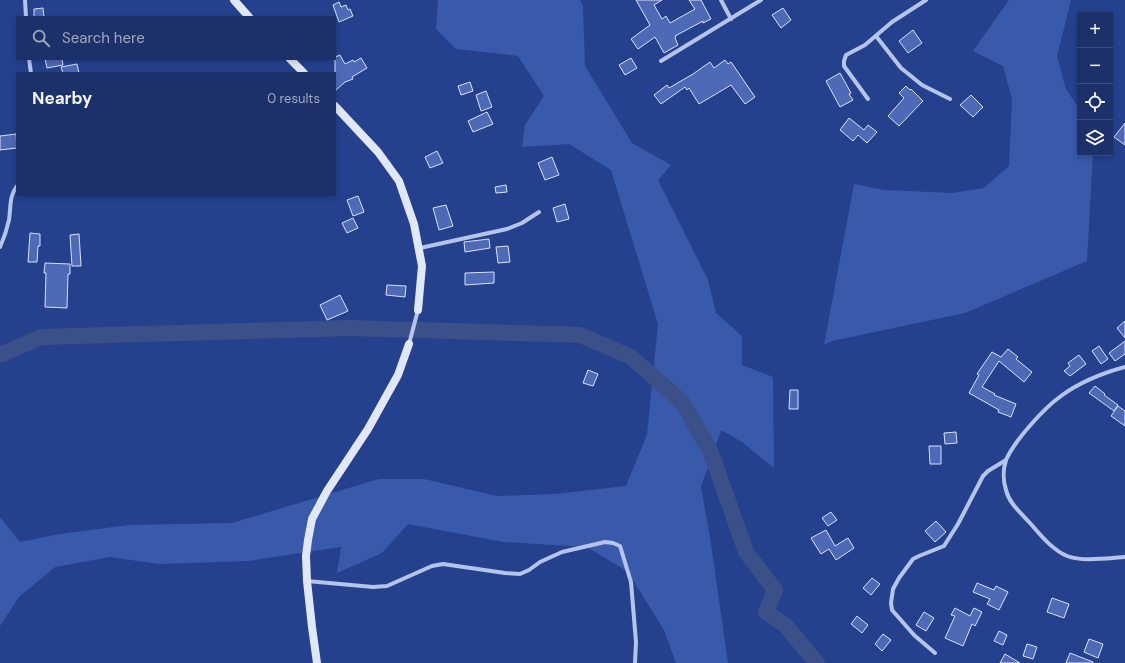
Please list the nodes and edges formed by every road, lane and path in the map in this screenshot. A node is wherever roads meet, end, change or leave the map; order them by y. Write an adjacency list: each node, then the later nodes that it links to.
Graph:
1 (25, 0): 6 (street)
2 (234, 0): 7 (street)
3 (721, 0): 8 (street)
4 (761, 0): 8 (street)
5 (926, 0): 9 (street)
6 (26, 16)
7 (248, 16)
8 (731, 19): 12 (street)
9 (876, 36): 15 (street); 16 (street)
10 (30, 60): 13 (street)
11 (291, 60): 14 (street)
12 (660, 61)
13 (31, 72)
14 (303, 72)
15 (868, 99)
16 (950, 100)
17 (336, 107): 21 (street)
18 (16, 187): 20 (street)
19 (539, 212): 21 (street)
20 (0, 247)
21 (420, 248): 22 (street)
22 (418, 310): 23 (street)
23 (409, 344): 27 (street)
24 (1125, 367): 25 (street)
25 (1006, 460): 26 (street); 28 (street)
26 (1125, 557)
27 (307, 582): 29 (street); 30 (street)
28 (935, 653)
29 (317, 663)
30 (635, 663)

